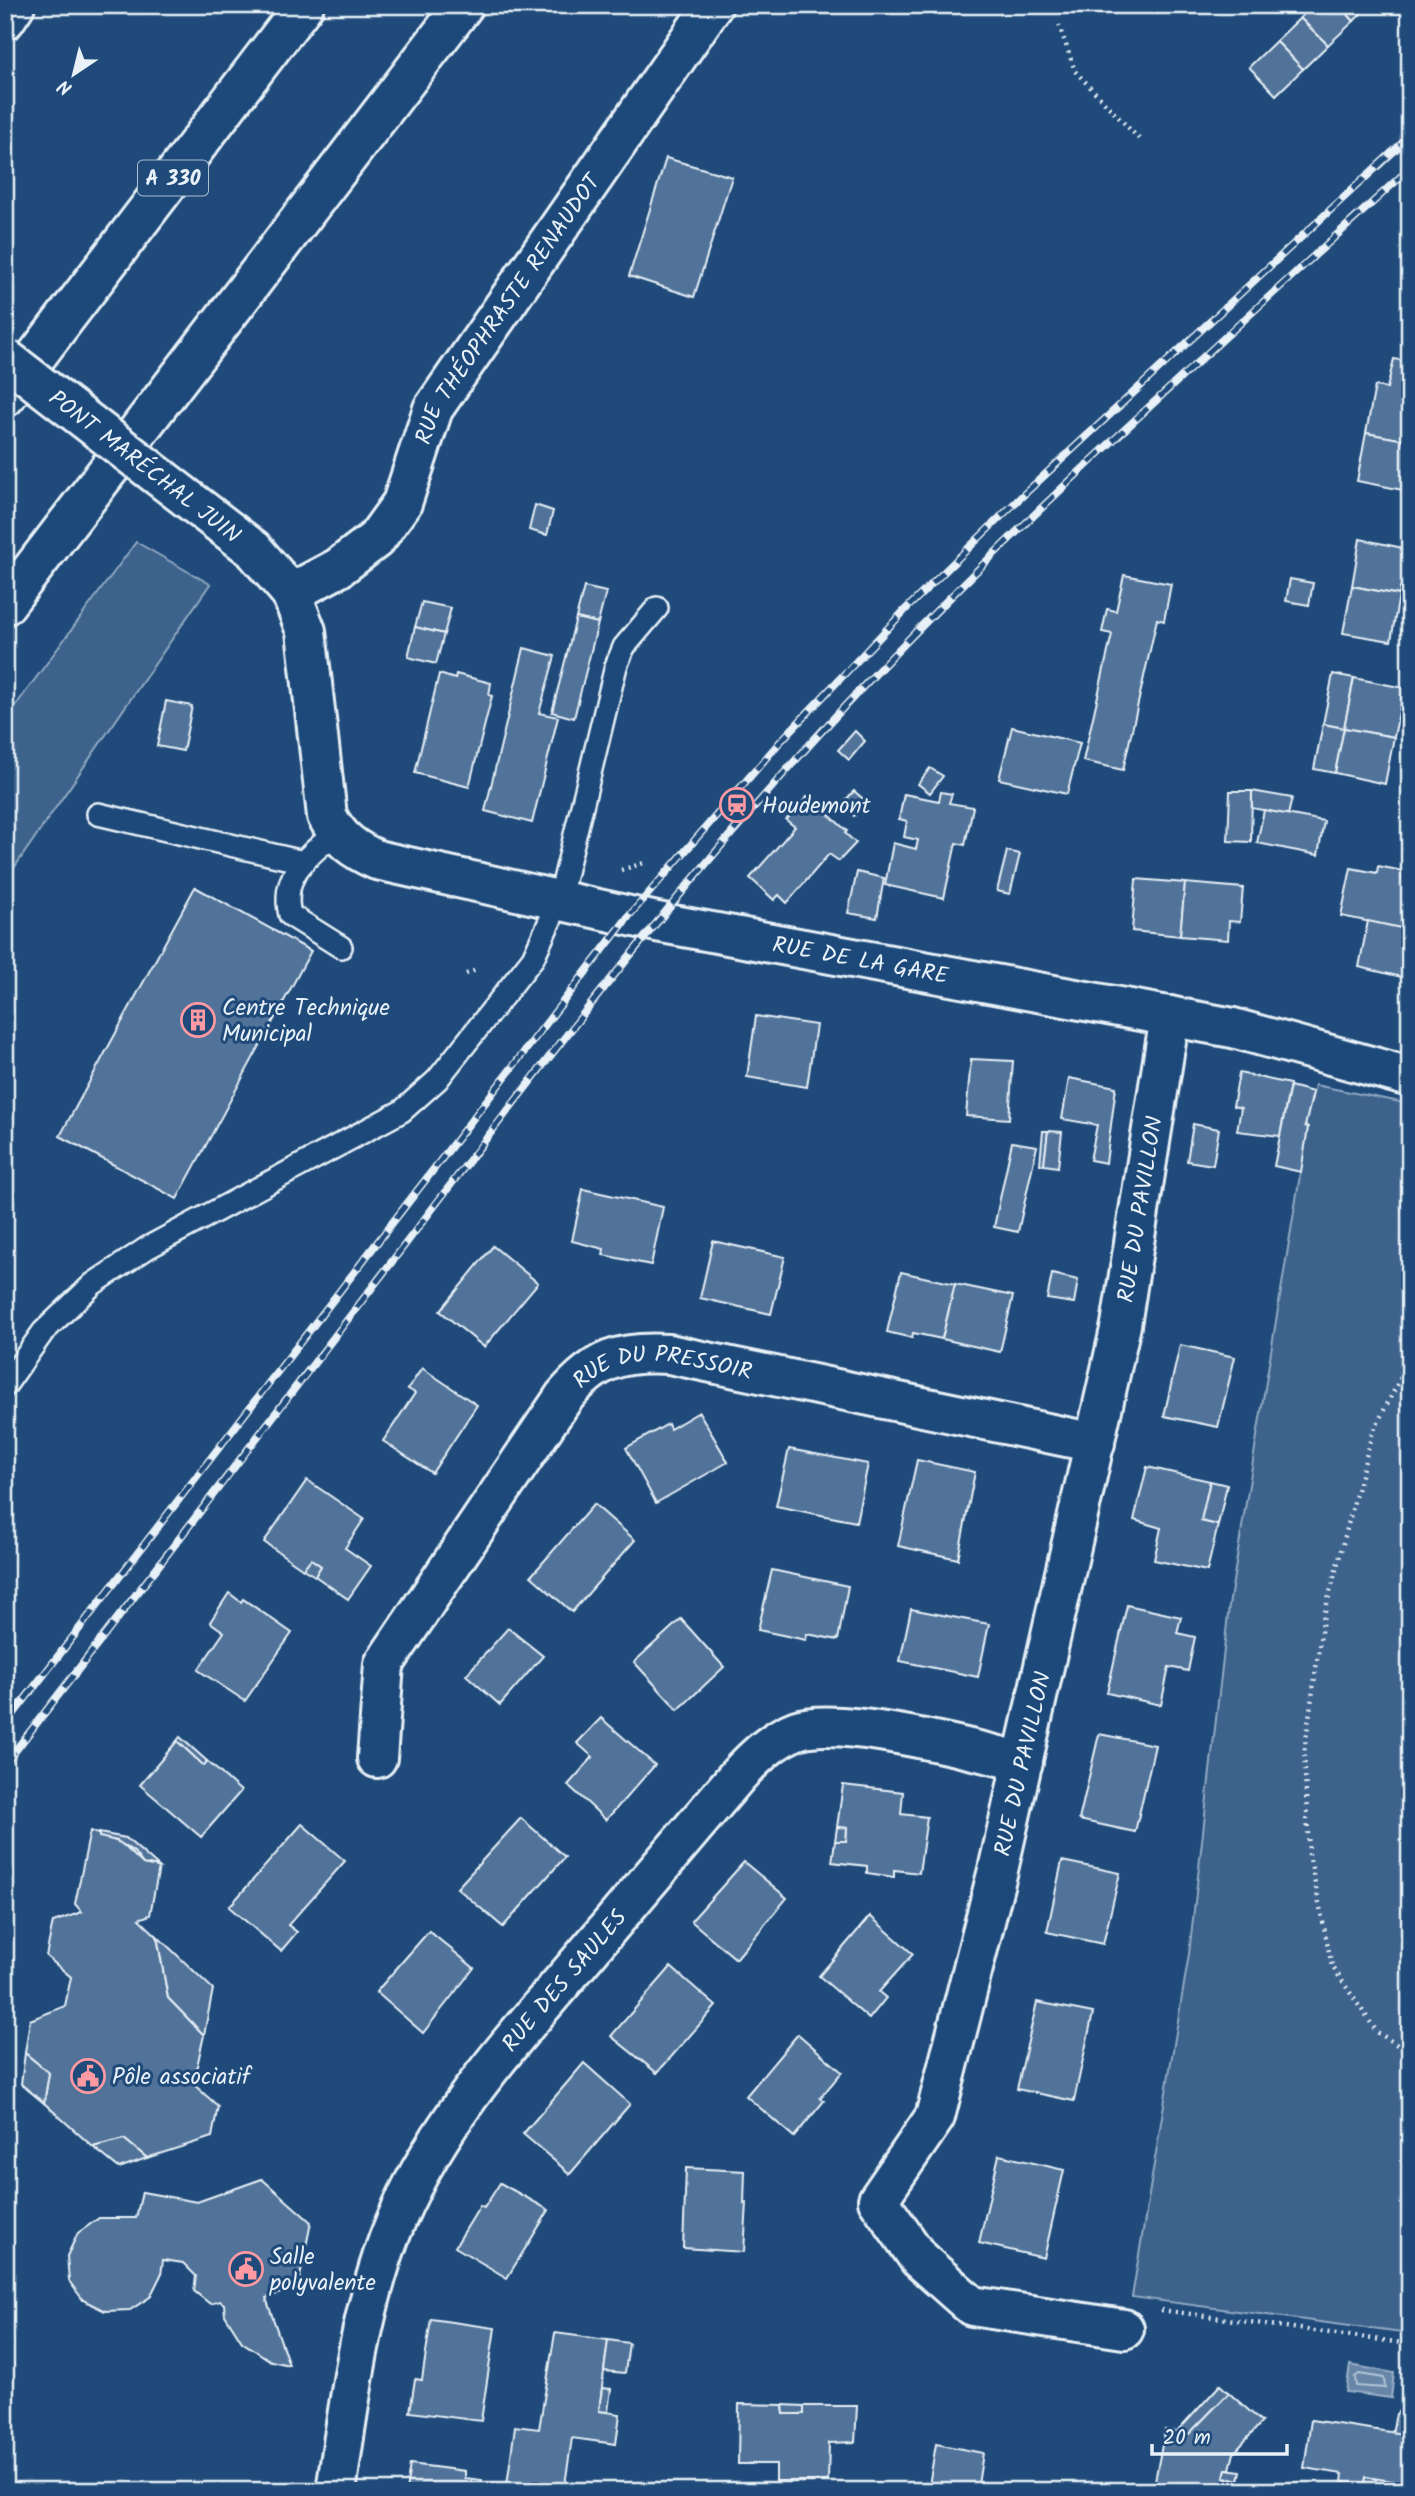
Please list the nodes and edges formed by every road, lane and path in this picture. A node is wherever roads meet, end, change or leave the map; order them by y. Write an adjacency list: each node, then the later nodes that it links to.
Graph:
1 (15, 5): 5 (main road)
2 (304, 5): 9 (main road, A 330)
3 (464, 5): 11 (main road)
4 (713, 5): 10 (main road, RUE THÉOPHRASTE RENAUDOT)
5 (5, 20)
6 (1059, 24): 7 (path)
7 (1140, 140)
8 (5, 358): 10 (main road, PONT MARÉCHAL JUIN, bridge)
9 (5, 397)
10 (291, 593): 14 (main road, PONT MARÉCHAL JUIN)
11 (5, 605)
12 (657, 608): 16 (lane)
13 (98, 814): 15 (lane)
14 (331, 824): 15 (lane); 16 (main road, RUE DE LA GARE)
15 (303, 862): 17 (lane)
16 (559, 901): 18 (main road, RUE DE LA GARE); 21 (lane)
17 (341, 947)
18 (1171, 1016): 19 (main road, RUE DE LA GARE); 22 (main road, RUE DU PAVILLON)
19 (1410, 1077)
20 (1410, 1359): 25 (path)
21 (5, 1385)
22 (1094, 1443): 23 (main road, RUE DU PRESSOIR); 24 (main road, RUE DU PAVILLON)
23 (377, 1758)
24 (1023, 1762): 26 (main road, RUE DU PAVILLON); 28 (main road, RUE DES SAULES)
25 (1410, 2053)
26 (1124, 2329): 27 (path)
27 (1410, 2344)
28 (336, 2491)

